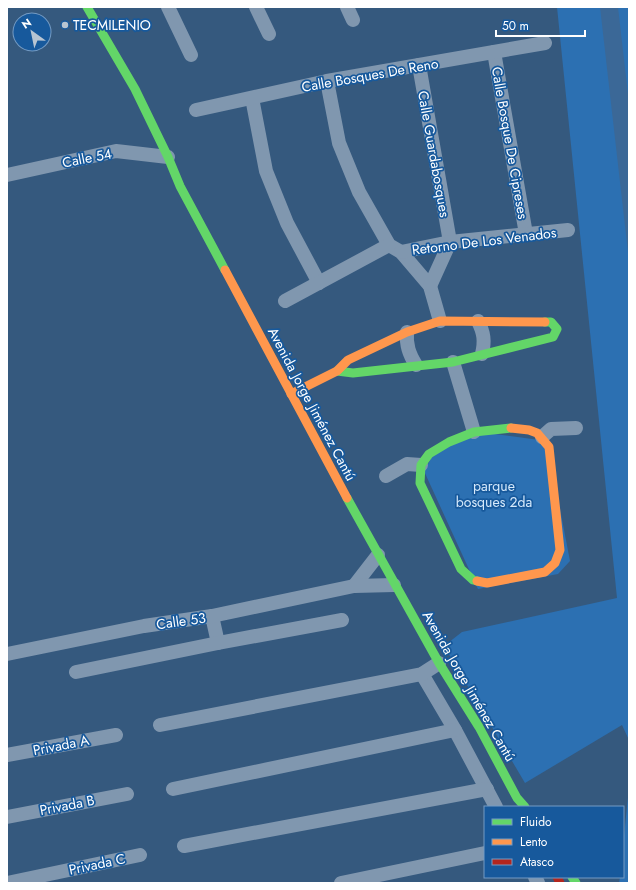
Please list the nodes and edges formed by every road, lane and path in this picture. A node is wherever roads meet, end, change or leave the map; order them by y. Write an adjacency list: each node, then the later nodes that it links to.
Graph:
1 (87, 7): 14 (street, Avenida Jorge Jiménez Cantú)
2 (168, 7): 9 (street)
3 (256, 7): 6 (street)
4 (347, 7): 5 (street)
5 (353, 20)
6 (269, 34)
7 (545, 43): 8 (street, Calle Bosques De Reno)
8 (494, 52): 10 (street, Calle Bosques De Reno); 17 (street, Calle Bosque De Cipreses)
9 (192, 55)
10 (419, 65): 11 (street, Calle Bosques De Reno); 18 (street, Calle Guardabosques)
11 (327, 81): 12 (street, Calle Bosques De Reno); 19 (street)
12 (252, 98): 13 (street, Calle Bosques De Reno); 20 (street)
13 (196, 110)
14 (168, 157): 15 (street, Calle 54); 30 (street, Avenida Jorge Jiménez Cantú)
15 (7, 175)
16 (568, 230): 17 (street, Retorno De Los Venados)
17 (526, 234): 18 (street, Retorno De Los Venados)
18 (450, 242): 19 (street, Retorno De Los Venados); 21 (street)
19 (395, 248): 20 (street, Retorno De Los Venados); 21 (street)
20 (319, 283): 22 (street, Retorno De Los Venados)
21 (430, 286): 23 (street)
22 (285, 301)
23 (440, 321): 24 (street); 25 (street)
24 (478, 321): 26 (street); 26 (street)
25 (406, 332): 28 (street); 29 (street)
26 (482, 354): 27 (street)
27 (453, 362): 28 (street); 32 (street)
28 (416, 365): 29 (street)
29 (337, 371): 30 (street)
30 (291, 394): 36 (street, Avenida Jorge Jiménez Cantú)
31 (576, 428): 33 (street)
32 (474, 432): 33 (street); 34 (street)
33 (542, 436): 34 (street)
34 (421, 465): 35 (street)
35 (386, 476)
36 (378, 555): 37 (street, Avenida Jorge Jiménez Cantú); 38 (street)
37 (394, 585): 38 (street, Calle 53); 43 (street, Avenida Jorge Jiménez Cantú)
38 (354, 586): 39 (street, Calle 53)
39 (212, 616): 41 (street); 42 (street, Calle 53)
40 (342, 620): 41 (street)
41 (218, 643): 44 (street)
42 (7, 654)
43 (439, 663): 45 (street); 53 (street, Avenida Jorge Jiménez Cantú)
44 (76, 672)
45 (422, 674): 46 (street); 47 (street)
46 (160, 725)
47 (455, 730): 50 (street); 51 (street)
48 (116, 735): 49 (street, Privada A)
49 (7, 755)
50 (173, 789)
51 (487, 789): 54 (street); 56 (street)
52 (127, 794): 55 (street, Privada B)
53 (521, 805)
54 (496, 806)
55 (7, 817)
56 (184, 846)
57 (484, 853): 60 (street)
58 (140, 855): 59 (street, Privada C)
59 (7, 883)
60 (341, 883)

